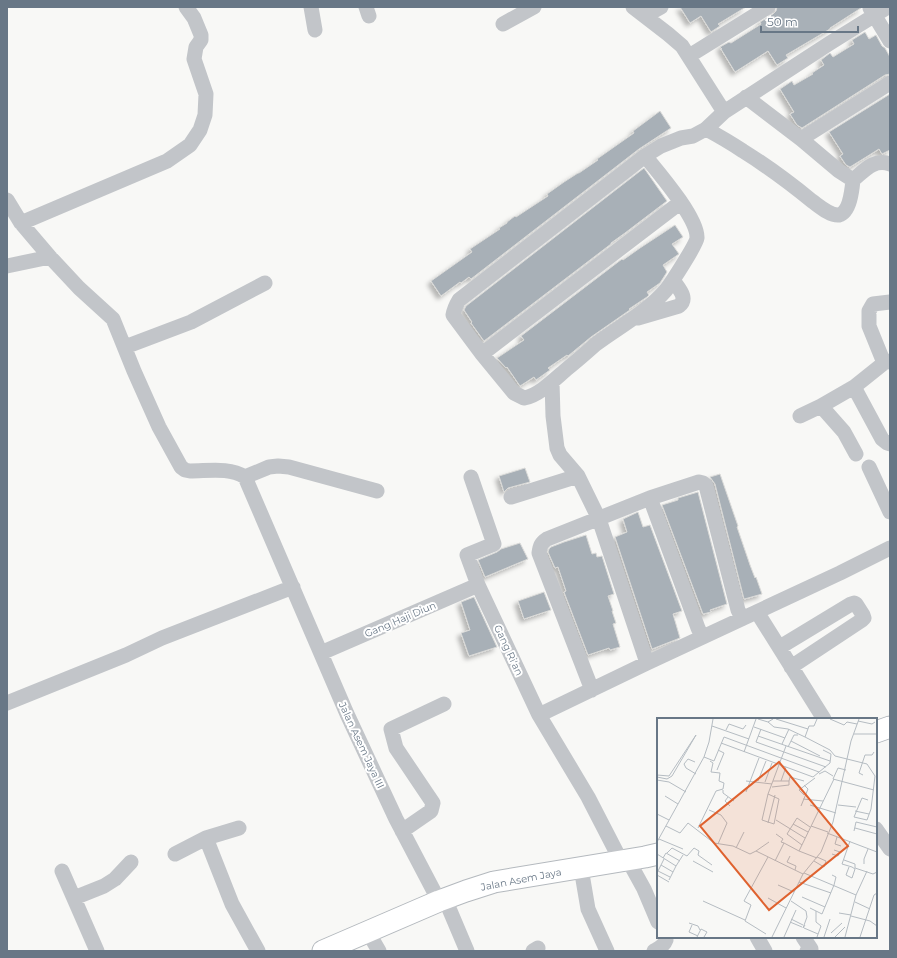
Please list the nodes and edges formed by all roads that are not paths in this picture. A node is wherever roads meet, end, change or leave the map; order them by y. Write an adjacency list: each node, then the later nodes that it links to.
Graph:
1 (186, 7): 24 (street)
2 (311, 7): 11 (street)
3 (534, 7): 10 (street)
4 (633, 7): 9 (street)
5 (661, 7): 9 (street)
6 (768, 7): 13 (street)
7 (888, 7): 8 (street)
8 (872, 11): 12 (street); 15 (street)
9 (645, 16): 13 (street)
10 (503, 24)
11 (315, 30)
12 (890, 41)
13 (689, 56): 16 (street)
14 (890, 83): 18 (street)
15 (746, 97): 16 (street); 18 (street)
16 (724, 112): 17 (street)
17 (706, 129): 19 (street); 21 (street)
18 (801, 139): 21 (street)
19 (645, 156): 23 (street); 32 (street)
20 (887, 161): 21 (street)
21 (854, 180)
22 (7, 200): 24 (street)
23 (681, 202): 27 (street); 32 (street)
24 (21, 223): 25 (street)
25 (50, 257): 26 (street); 31 (street)
26 (7, 266)
27 (673, 280): 30 (street); 30 (street)
28 (265, 283): 31 (street)
29 (890, 302): 33 (street)
30 (632, 320): 34 (street)
31 (125, 347): 42 (street)
32 (482, 354): 34 (street)
33 (887, 362): 35 (street)
34 (552, 382): 41 (street)
35 (854, 387): 36 (street); 38 (street)
36 (821, 406): 37 (street); 39 (street)
37 (800, 416)
38 (890, 444)
39 (856, 454)
40 (869, 467): 47 (street)
41 (578, 476): 45 (street); 48 (street)
42 (245, 477): 44 (street); 51 (street, Jalan Asem Jaya III)
43 (471, 477): 50 (street, Gang Ri'an)
44 (377, 491)
45 (511, 497)
46 (650, 498): 48 (street); 53 (street); 54 (street)
47 (890, 512)
48 (599, 519): 57 (street); 59 (street)
49 (890, 548): 52 (street)
50 (478, 585): 56 (street, Gang Haji Diun); 62 (street, Gang Ri'an)
51 (293, 586): 56 (street, Jalan Asem Jaya III); 60 (street)
52 (757, 612): 53 (street); 55 (street)
53 (740, 614): 54 (street)
54 (700, 632): 57 (street)
55 (780, 648): 58 (street); 58 (street)
56 (321, 653): 67 (street, Jalan Asem Jaya III)
57 (647, 662): 59 (street)
58 (791, 667): 63 (street)
59 (592, 690): 62 (street)
60 (7, 703)
61 (444, 704): 67 (street)
62 (539, 715): 73 (street, Gang Ri'an)
63 (823, 718)
64 (890, 727): 65 (main road)
65 (877, 732)
66 (239, 828): 69 (street)
67 (402, 831): 78 (street, Jalan Asem Jaya III)
68 (877, 833): 70 (street)
69 (206, 838): 71 (street); 85 (street)
70 (890, 849)
71 (175, 854)
72 (657, 854): 73 (main road, Jalan Asem Jaya)
73 (624, 860): 75 (main road, Jalan Asem Jaya); 79 (street, Gang Ri'an)
74 (130, 862): 77 (street)
75 (581, 868): 78 (main road, Jalan Asem Jaya); 89 (street)
76 (62, 871): 77 (street)
77 (74, 898): 84 (street)
78 (442, 900): 80 (main road, Jalan Asem Jaya); 88 (street, Jalan Asem Jaya III)
79 (657, 920)
80 (368, 932): 86 (main road, Jalan Asem Jaya); 87 (street)
81 (665, 938): 90 (street)
82 (758, 938): 91 (street)
83 (804, 938): 92 (street)
84 (97, 951)
85 (258, 951)
86 (323, 951)
87 (378, 951)
88 (467, 951)
89 (607, 951)
90 (654, 951)
91 (765, 951)
92 (807, 951)

